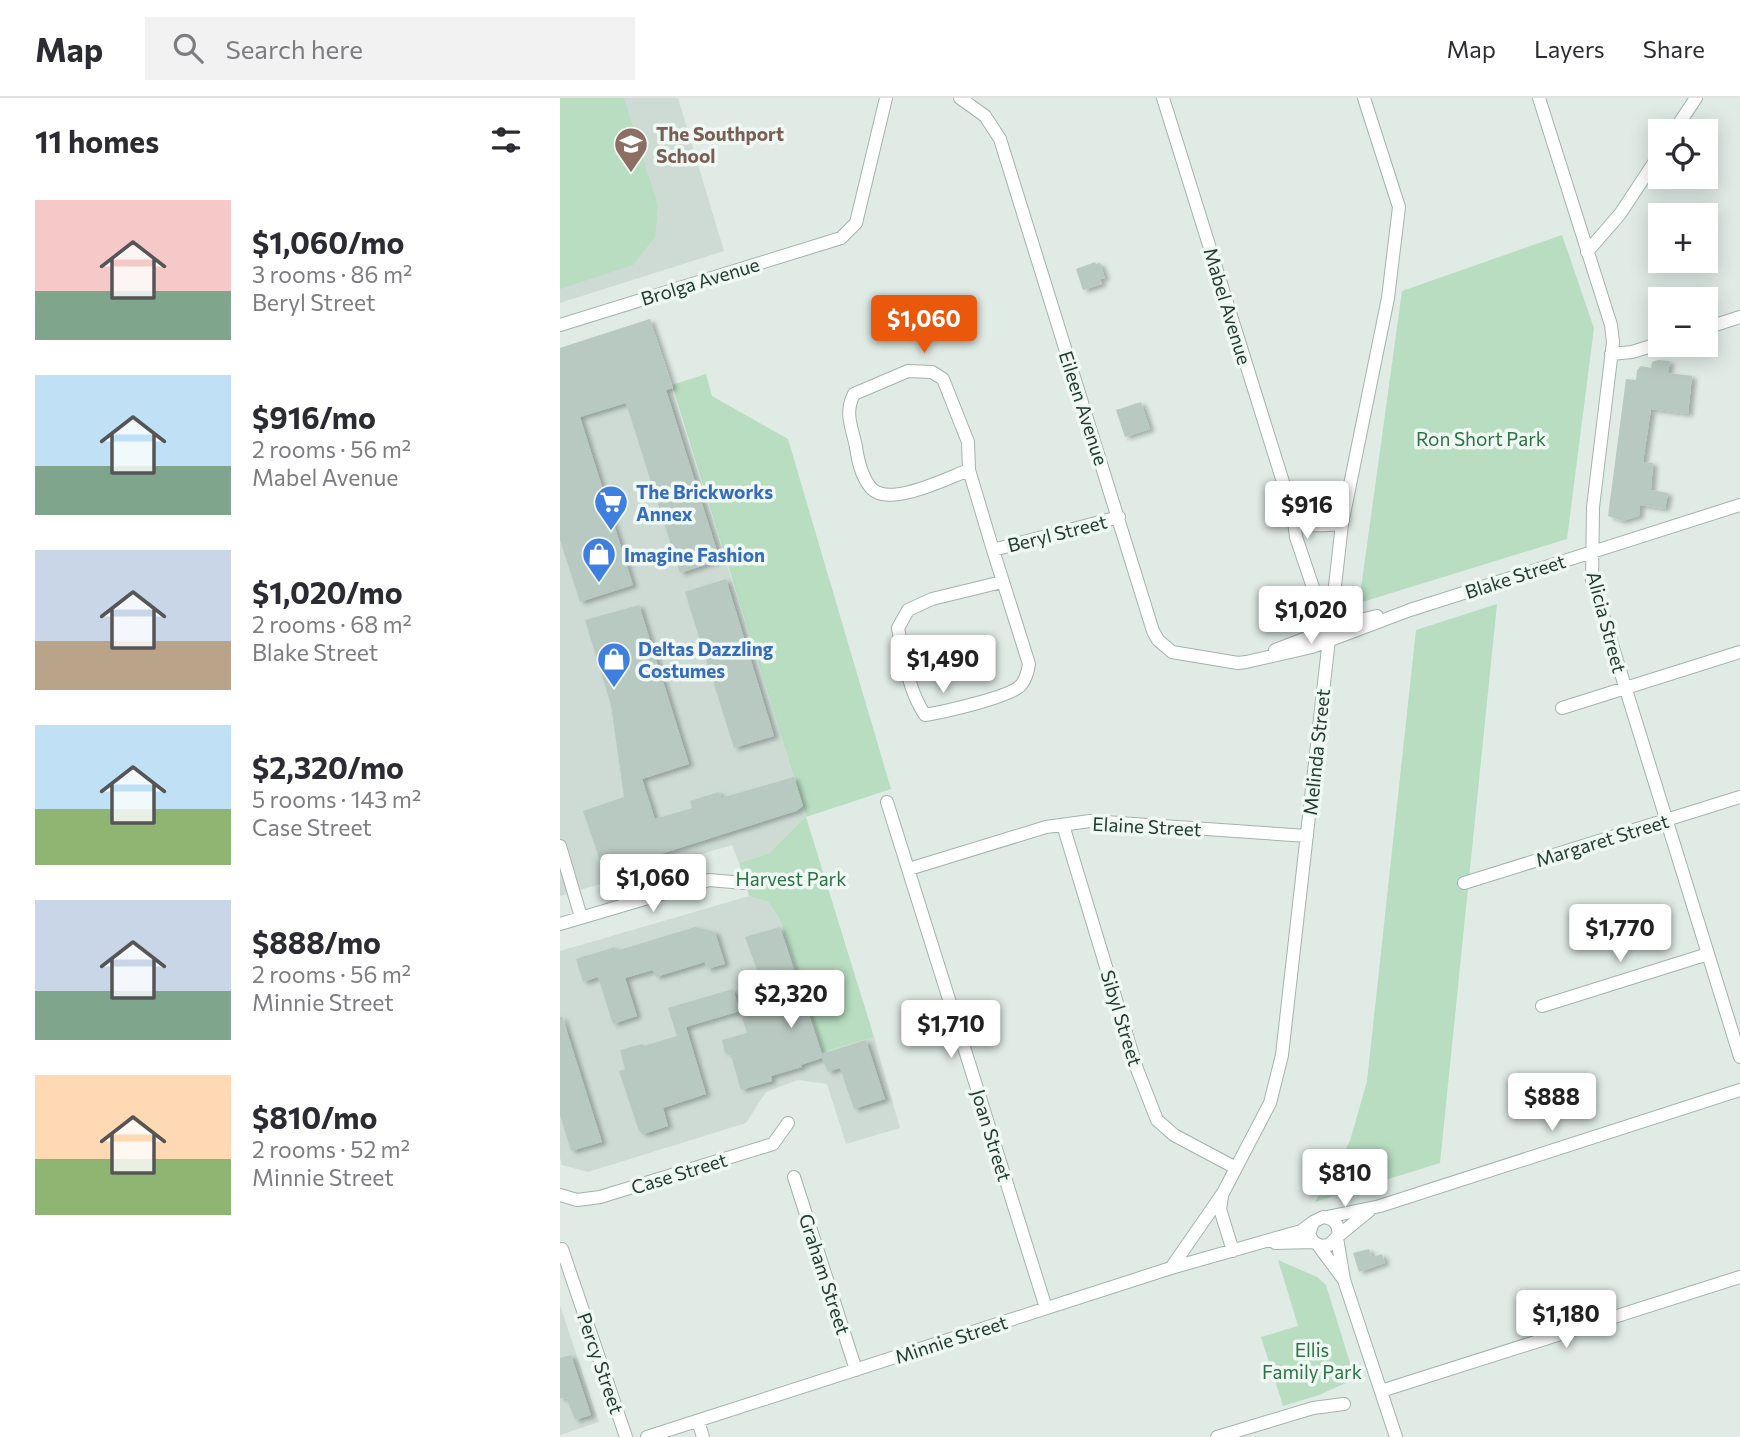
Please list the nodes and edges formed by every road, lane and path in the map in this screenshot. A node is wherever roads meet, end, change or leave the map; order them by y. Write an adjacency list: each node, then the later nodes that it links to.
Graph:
1 (886, 98): 12 (street, Brolga Avenue)
2 (960, 98): 18 (street, Eileen Avenue)
3 (1163, 98): 17 (street, Mabel Avenue)
4 (1364, 98): 19 (street, Melinda Street)
5 (1539, 98): 9 (street, Alicia Street)
6 (1696, 98): 7 (street)
7 (1682, 119)
8 (1648, 172): 9 (street)
9 (1587, 252): 14 (street, Alicia Street)
10 (1740, 317): 11 (street)
11 (1718, 324)
12 (560, 325)
13 (1648, 347): 14 (street)
14 (1611, 354): 21 (street, Alicia Street)
15 (969, 471): 15 (street, Beryl Street); 20 (street, Beryl Street)
16 (1740, 505): 21 (street, Blake Street)
17 (1293, 514): 19 (street); 23 (street, Mabel Avenue)
18 (1119, 517): 20 (street, Beryl Street); 25 (street, Eileen Avenue)
19 (1342, 524): 23 (street, Melinda Street)
20 (993, 550): 22 (street)
21 (1591, 552): 23 (street, Blake Street); 26 (street, Alicia Street)
22 (1002, 582): 22 (street)
23 (1328, 634): 25 (street, Blake Street); 32 (street, Melinda Street)
24 (1740, 652): 26 (street)
25 (1249, 662)
26 (1626, 688): 27 (street); 30 (street, Alicia Street)
27 (1562, 708)
28 (1740, 797): 30 (street, Margaret Street)
29 (887, 802): 34 (street, Joan Street)
30 (1667, 820): 36 (street, Margaret Street); 39 (street, Alicia Street)
31 (1063, 825): 32 (street, Elaine Street); 34 (street, Elaine Street); 44 (street, Sibyl Street)
32 (1307, 836): 44 (street, Melinda Street)
33 (560, 846): 37 (street)
34 (908, 869): 59 (street, Joan Street)
35 (744, 883): 37 (street)
36 (1464, 883)
37 (581, 917): 38 (street)
38 (560, 924)
39 (1708, 954): 40 (street); 41 (street, Alicia Street)
40 (1542, 1006)
41 (1740, 1057)
42 (1740, 1090): 48 (street)
43 (788, 1123): 47 (street, Case Street)
44 (1236, 1168): 46 (street, Melinda Street)
45 (794, 1177): 60 (street, Graham Street)
46 (1223, 1193): 55 (street); 56 (street, Melinda Street)
47 (560, 1195)
48 (1373, 1208): 49 (street); 51 (street)
49 (1327, 1217): 50 (street); 51 (street)
50 (1313, 1222): 52 (street, Minnie Street); 53 (street)
51 (1338, 1237): 53 (street); 58 (street)
52 (1257, 1244): 53 (street, Minnie Street); 55 (street, Minnie Street)
53 (1316, 1244): 58 (street)
54 (562, 1249): 64 (street, Percy Street)
55 (1233, 1251): 56 (street, Minnie Street)
56 (1171, 1268): 59 (street, Minnie Street)
57 (1740, 1277): 61 (street)
58 (1344, 1280): 61 (street)
59 (1046, 1308): 60 (street, Minnie Street)
60 (856, 1370): 63 (street, Minnie Street)
61 (1381, 1391): 68 (street)
62 (1344, 1404): 67 (street)
63 (698, 1421): 65 (street, Minnie Street); 66 (street)
64 (626, 1437)
65 (647, 1437)
66 (703, 1437)
67 (1217, 1437)
68 (1396, 1437)

